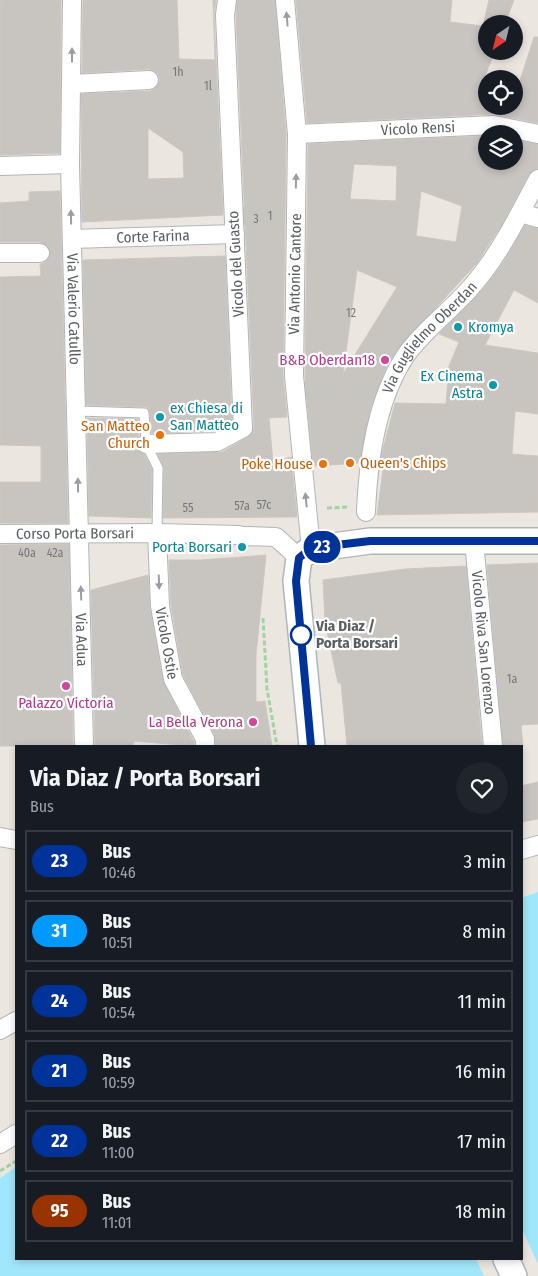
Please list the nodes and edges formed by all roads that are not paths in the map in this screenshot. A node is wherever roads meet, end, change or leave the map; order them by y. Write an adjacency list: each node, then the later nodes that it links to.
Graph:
1 (72, 0): 5 (street, Via Valerio Catullo, one-way to 1)
2 (226, 0): 13 (street, Vicolo del Guasto)
3 (285, 0): 6 (street, Via Antonio Cantore, one-way to 3)
4 (149, 80): 5 (street)
5 (72, 84): 8 (street, Via Valerio Catullo)
6 (297, 134): 7 (street, Vicolo Rensi); 25 (street, Via Antonio Cantore, one-way to 6)
7 (538, 134)
8 (70, 164): 9 (street); 14 (street, Via Valerio Catullo, one-way to 8)
9 (0, 166)
10 (538, 179): 11 (street, Via Guglielmo Oberdan)
11 (521, 213): 12 (street); 19 (street, Via Guglielmo Oberdan)
12 (538, 218)
13 (235, 234): 14 (street, Corte Farina); 18 (street, Vicolo del Guasto)
14 (67, 248): 17 (street, Via Valerio Catullo)
15 (0, 253): 16 (street)
16 (40, 253)
17 (76, 411): 18 (lane); 22 (street, Via Valerio Catullo, one-way to 17)
18 (146, 444): 20 (lane)
19 (366, 509)
20 (157, 533): 22 (street, Corso Porta Borsari); 25 (street, Corso Porta Borsari); 27 (street, Vicolo Ostie, one-way to 27)
21 (0, 534): 22 (street, Corso Porta Borsari)
22 (79, 534): 26 (street, Via Adua, one-way to 22)
23 (474, 541): 24 (street); 25 (street); 29 (street, Vicolo Riva San Lorenzo)
24 (538, 541)
25 (305, 553): 28 (street)
26 (84, 745)
27 (205, 745)
28 (312, 745)
29 (493, 745)
30 (0, 837): 31 (street)
31 (15, 840)
32 (538, 845): 33 (street)
33 (523, 849)
34 (15, 1022): 35 (street)
35 (0, 1030)
36 (15, 1135): 37 (street)
37 (0, 1144)
38 (506, 1260): 39 (street)
39 (514, 1276)

